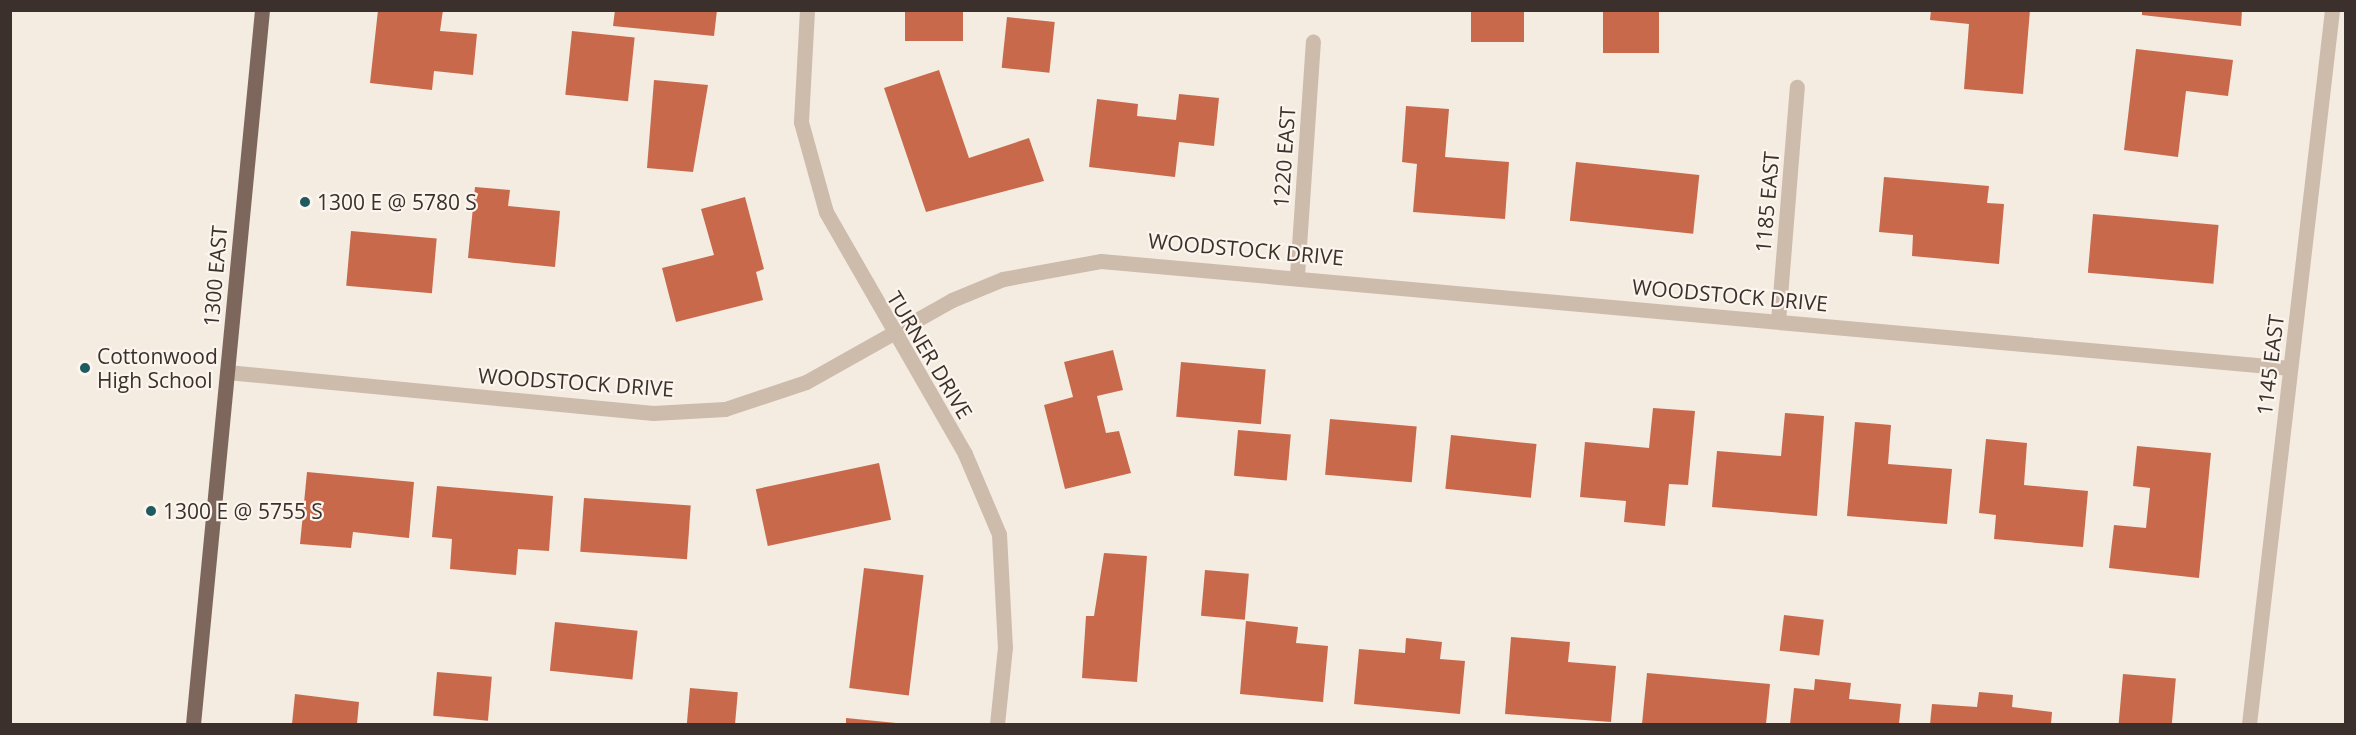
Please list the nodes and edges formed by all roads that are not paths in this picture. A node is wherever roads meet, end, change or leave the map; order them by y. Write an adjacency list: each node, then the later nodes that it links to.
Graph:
1 (262, 10): 10 (main road, 1300 EAST)
2 (807, 10): 8 (street, TURNER DRIVE)
3 (2332, 10): 9 (street, 1145 EAST)
4 (1313, 42): 6 (street, 1220 EAST)
5 (1797, 87): 7 (street, 1185 EAST)
6 (1297, 274): 7 (street, WOODSTOCK DRIVE); 8 (street, WOODSTOCK DRIVE)
7 (1778, 321): 9 (street, WOODSTOCK DRIVE)
8 (894, 336): 10 (street, WOODSTOCK DRIVE); 12 (street, TURNER DRIVE)
9 (2290, 368): 13 (street, 1145 EAST)
10 (227, 372): 11 (main road, 1300 EAST)
11 (193, 724)
12 (997, 724)
13 (2249, 724)

